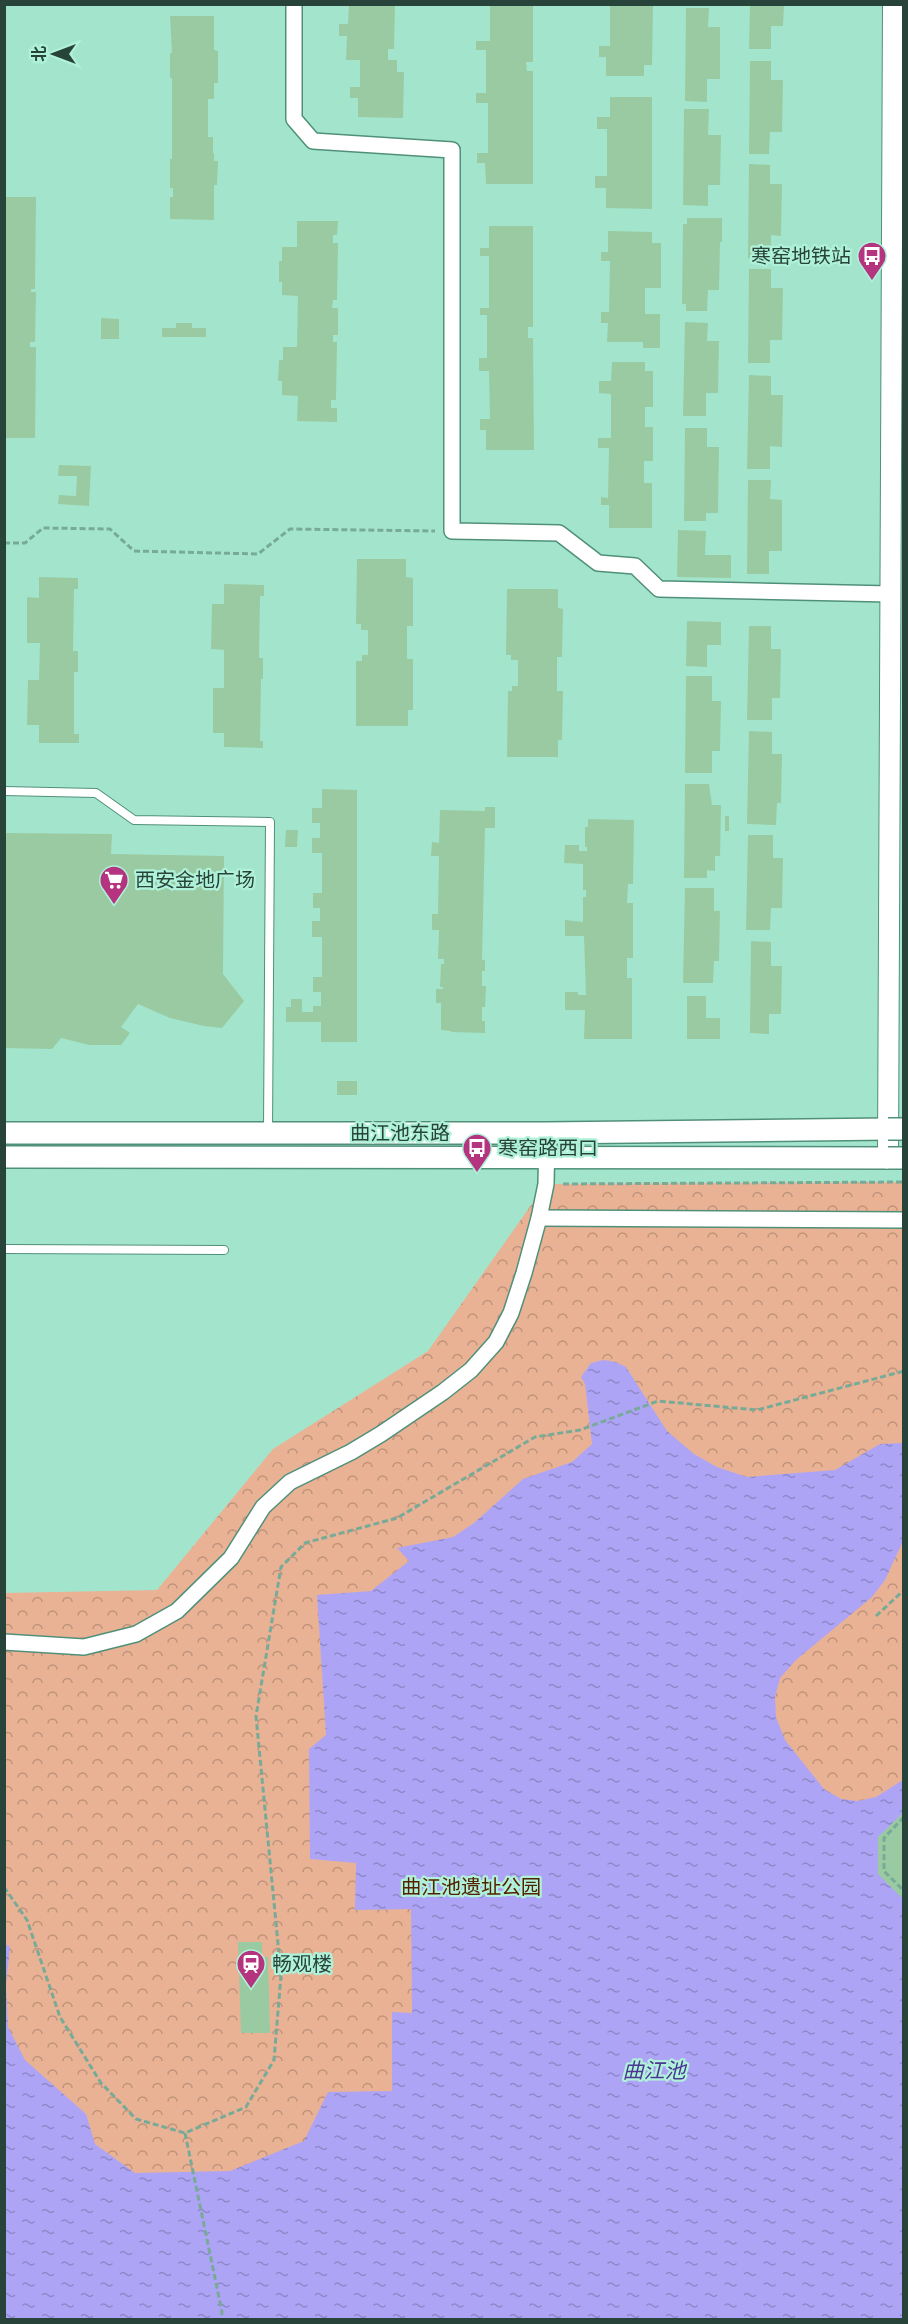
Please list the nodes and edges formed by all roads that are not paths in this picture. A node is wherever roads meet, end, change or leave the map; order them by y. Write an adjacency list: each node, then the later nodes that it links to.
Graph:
1 (294, 4): 3 (street)
2 (893, 4): 3 (street)
3 (891, 594): 5 (street)
4 (4, 791): 7 (lane)
5 (896, 1129): 8 (main road, 曲江池东路); 11 (street)
6 (4, 1133): 7 (main road, 曲江池东路)
7 (268, 1133): 8 (main road, 曲江池东路)
8 (547, 1133): 10 (street)
9 (4, 1157): 10 (main road, 曲江池东路)
10 (548, 1158): 11 (main road, 曲江池东路); 12 (street)
11 (896, 1158)
12 (539, 1218): 13 (street); 16 (street)
13 (903, 1220)
14 (4, 1249): 15 (lane)
15 (224, 1250)
16 (4, 1642)

